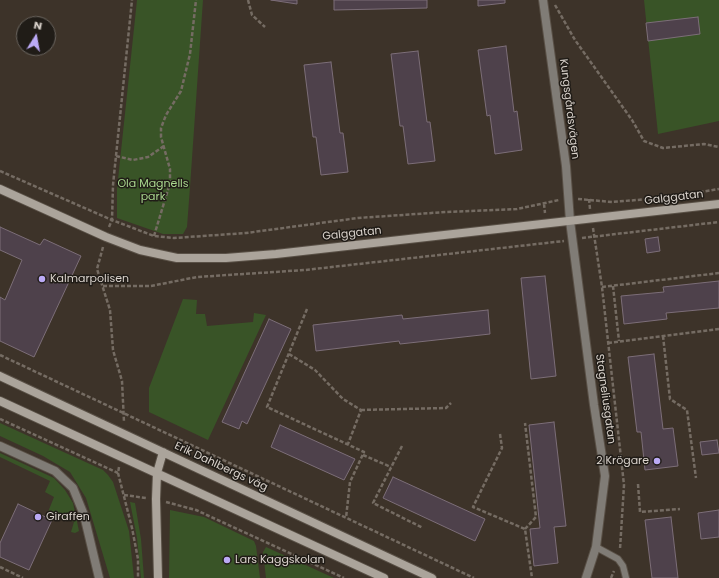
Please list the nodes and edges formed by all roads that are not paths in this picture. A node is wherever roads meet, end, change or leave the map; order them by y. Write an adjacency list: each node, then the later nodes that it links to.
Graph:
1 (544, 0): 4 (street, Kungsgårdsvägen)
2 (0, 189): 4 (main road, Galggatan)
3 (719, 204): 4 (main road, Galggatan)
4 (570, 221): 10 (street, Stagneliusgatan)
5 (0, 376): 8 (main road, Erik Dahlbergs väg)
6 (0, 401): 9 (main road)
7 (0, 446): 11 (street)
8 (163, 452): 9 (main road); 14 (main road, Erik Dahlbergs väg)
9 (157, 474): 12 (main road); 13 (main road)
10 (596, 547): 15 (street, Stagneliusgatan); 16 (lane)
11 (99, 578)
12 (158, 578)
13 (384, 578)
14 (432, 578)
15 (586, 578)
16 (626, 578)

